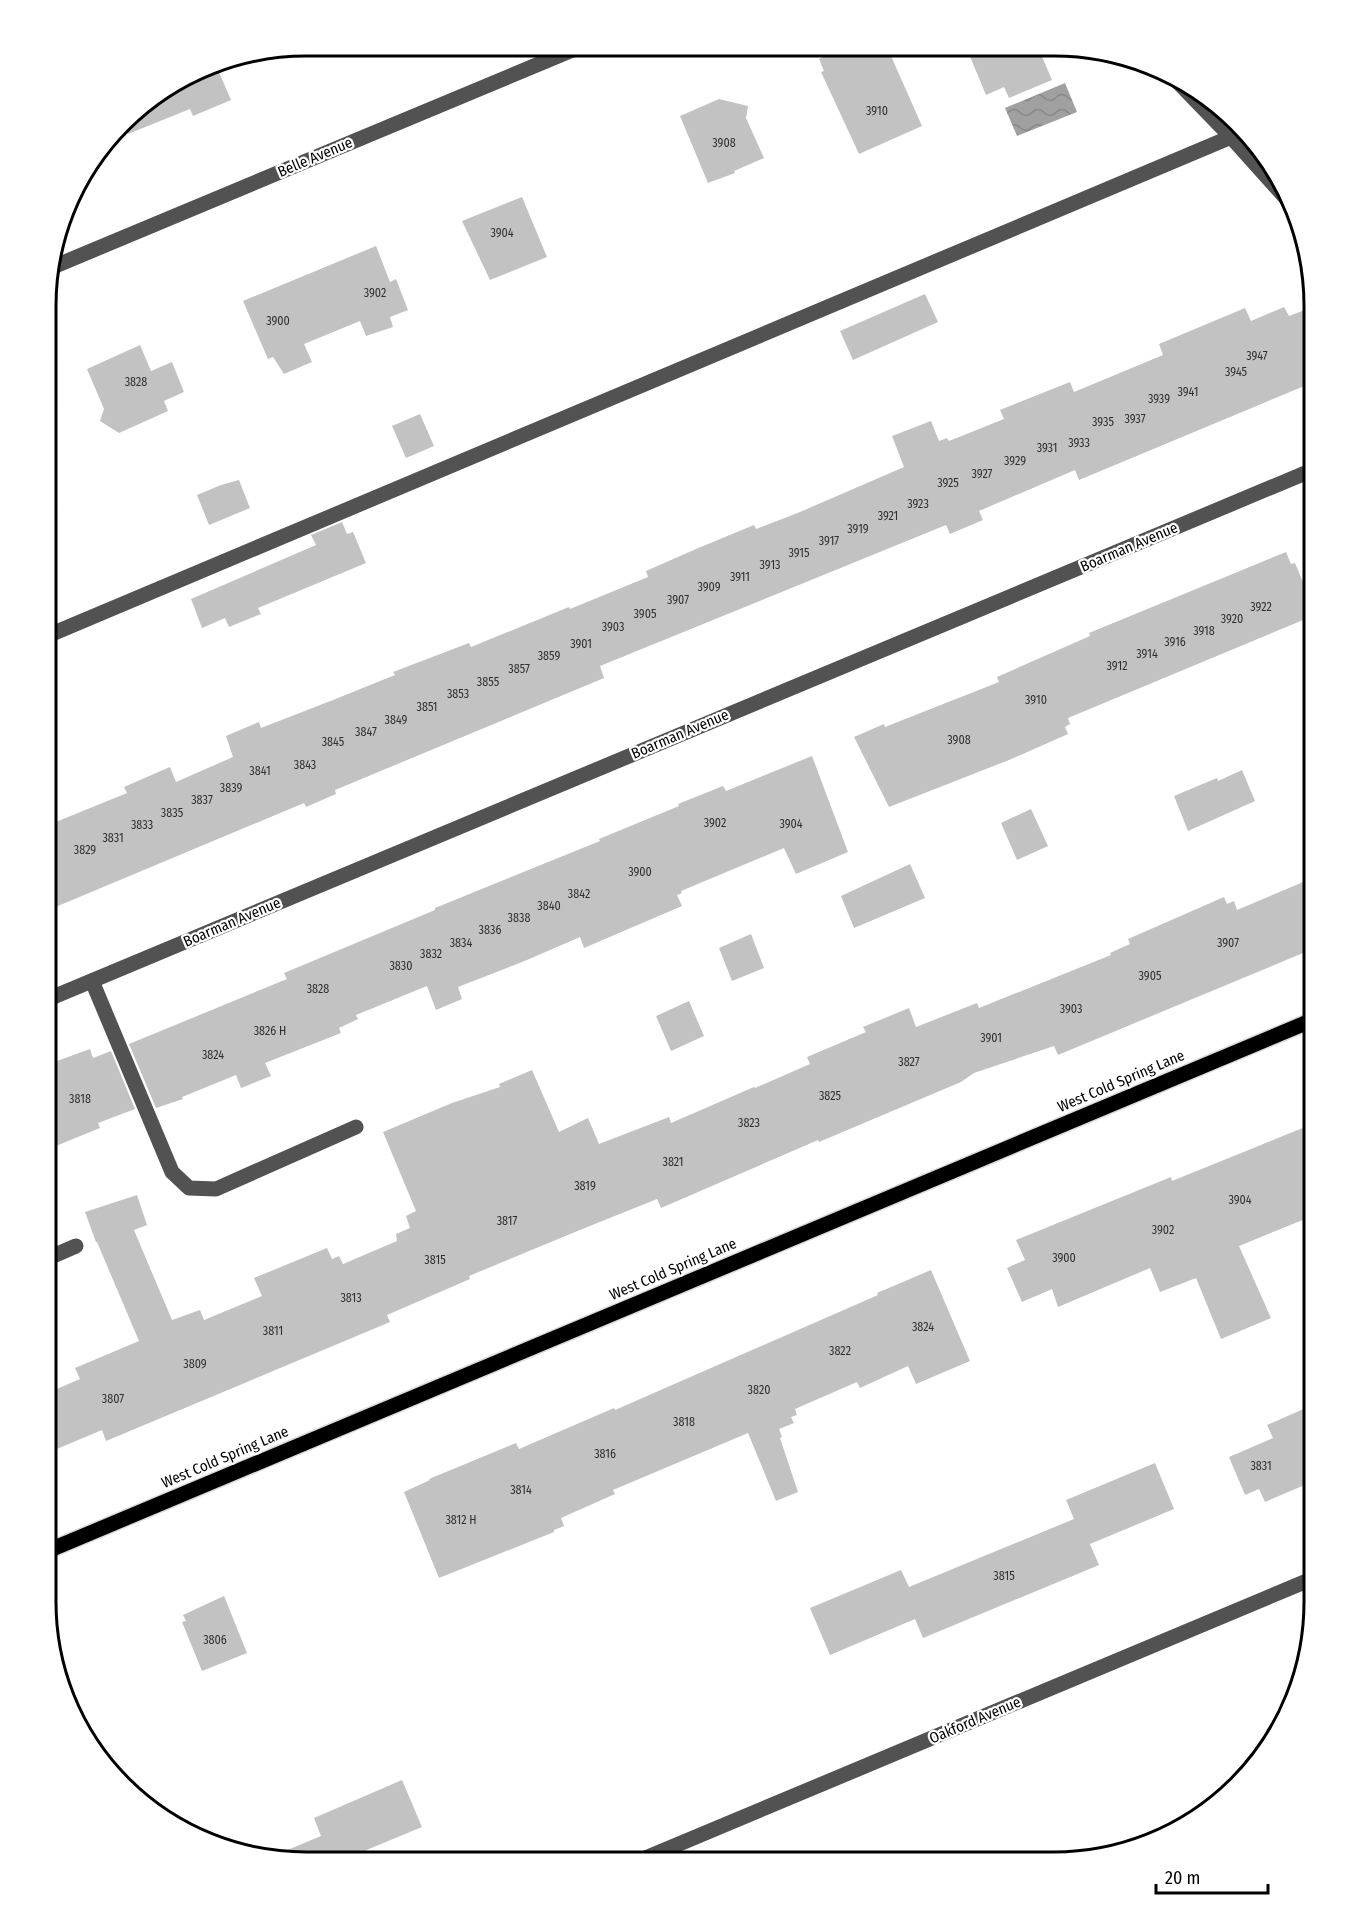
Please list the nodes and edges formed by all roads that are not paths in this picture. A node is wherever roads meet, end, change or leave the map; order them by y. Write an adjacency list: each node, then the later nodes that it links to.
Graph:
1 (558, 56): 5 (street, Belle Avenue)
2 (1195, 99): 3 (street)
3 (1231, 137): 4 (street); 7 (street)
4 (1272, 182)
5 (59, 264)
6 (1304, 474): 8 (street, Boarman Avenue)
7 (56, 632)
8 (92, 981): 9 (street, Boarman Avenue); 11 (street)
9 (56, 996)
10 (1304, 1024): 14 (main road, West Cold Spring Lane)
11 (356, 1127)
12 (76, 1246): 13 (street)
13 (56, 1255)
14 (56, 1547)
15 (1304, 1582): 16 (street, Oakford Avenue)
16 (660, 1852)

